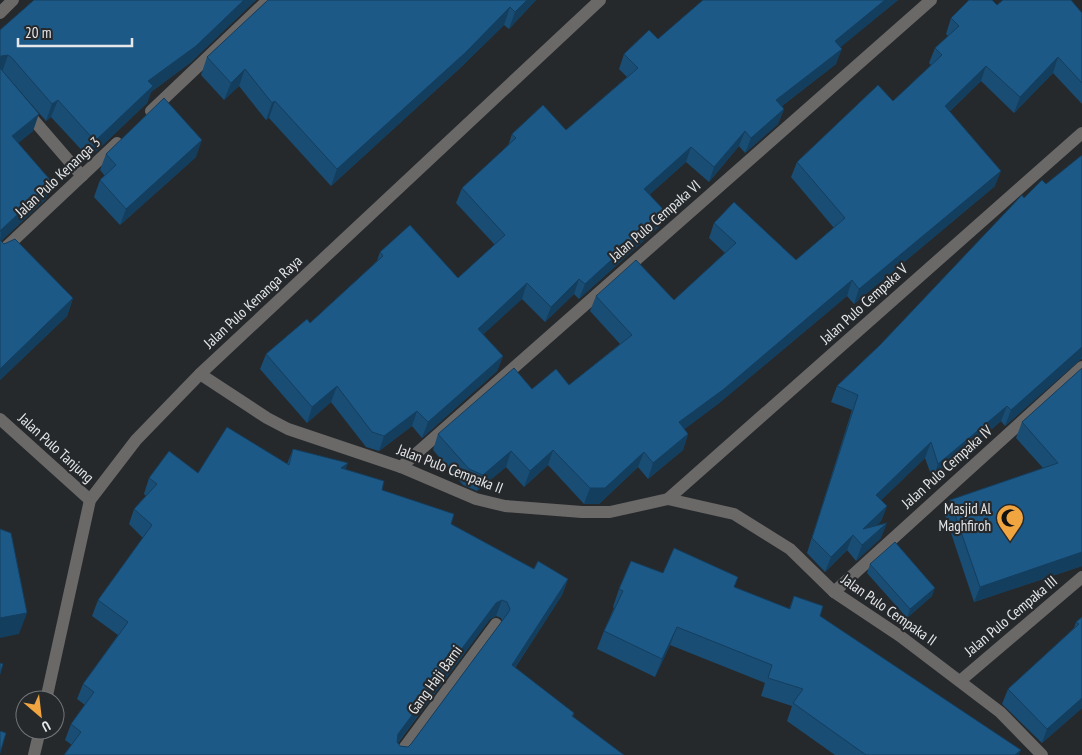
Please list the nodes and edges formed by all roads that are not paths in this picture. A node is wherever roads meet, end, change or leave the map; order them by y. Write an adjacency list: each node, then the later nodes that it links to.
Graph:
1 (13, 0): 5 (street)
2 (268, 0): 7 (street)
3 (600, 0): 13 (street, Jalan Pulo Kenanga Raya)
4 (931, 0): 15 (street, Jalan Pulo Cempaka VI)
5 (0, 13)
6 (19, 102): 10 (street)
7 (139, 122)
8 (1082, 133): 16 (street, Jalan Pulo Cempaka V)
9 (125, 135): 10 (street, Jalan Pulo Kenanga 3)
10 (82, 176): 11 (street, Jalan Pulo Kenanga 3)
11 (0, 252)
12 (1082, 367): 19 (street, Jalan Pulo Cempaka IV)
13 (200, 374): 15 (street, Jalan Pulo Cempaka II); 17 (street, Jalan Pulo Kenanga Raya)
14 (0, 419): 17 (street, Jalan Pulo Tanjung)
15 (401, 467): 16 (street, Jalan Pulo Cempaka II)
16 (668, 499): 19 (street, Jalan Pulo Cempaka II)
17 (90, 500): 22 (street, Jalan Pulo Kenanga Raya)
18 (1082, 577): 21 (street, Jalan Pulo Cempaka III)
19 (834, 592): 21 (street, Jalan Pulo Cempaka II)
20 (496, 624): 25 (street, Gang Haji Barni)
21 (960, 680): 26 (street, Jalan Pulo Cempaka II)
22 (48, 690)
23 (38, 740): 24 (street)
24 (34, 755)
25 (399, 755)
26 (1042, 755)

